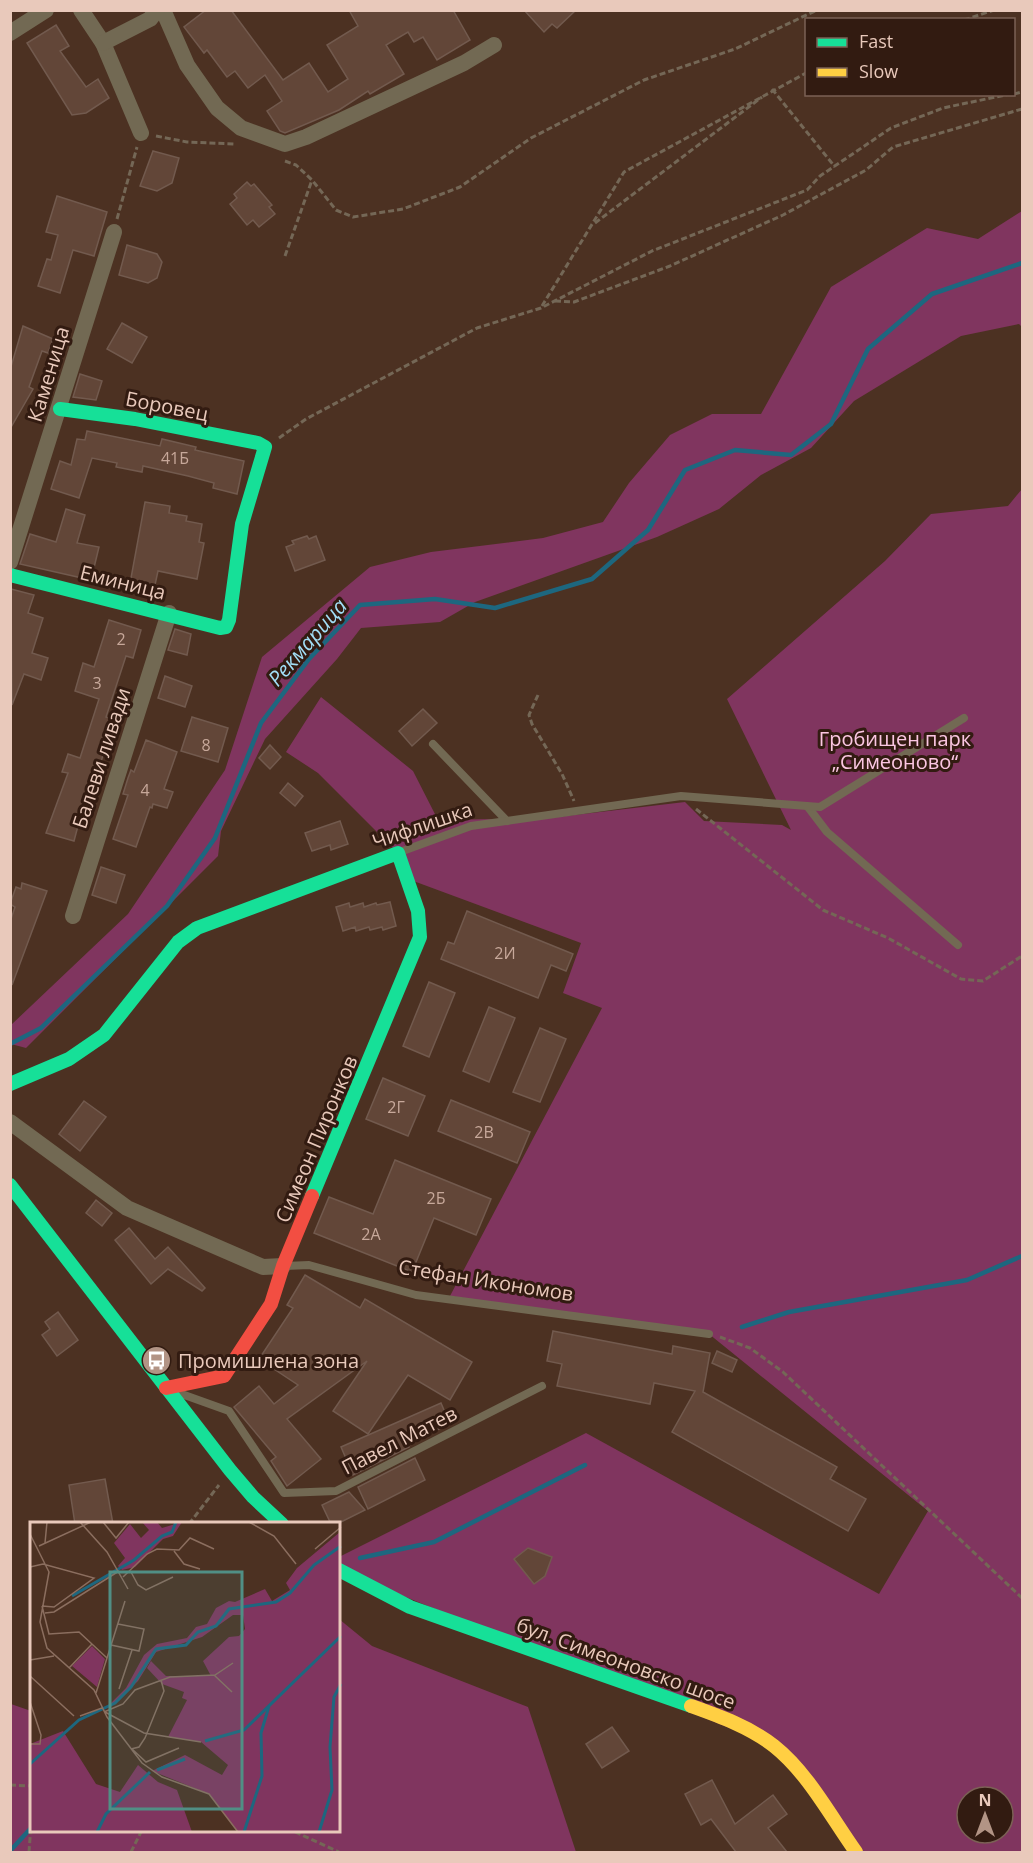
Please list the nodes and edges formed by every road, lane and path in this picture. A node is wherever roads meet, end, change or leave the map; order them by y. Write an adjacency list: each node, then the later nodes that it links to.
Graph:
1 (46, 10): 8 (street)
2 (81, 10): 9 (street)
3 (157, 10): 9 (street)
4 (163, 10): 10 (street)
5 (816, 10): 19 (path)
6 (994, 10): 7 (path)
7 (970, 18)
8 (10, 33)
9 (103, 43): 15 (street)
10 (494, 45)
11 (805, 74): 12 (path)
12 (773, 89): 18 (path); 20 (path); 20 (path)
13 (1002, 96): 18 (path)
14 (1023, 110): 23 (path)
15 (141, 133): 16 (path); 21 (path)
16 (244, 145)
17 (275, 157): 19 (path)
18 (835, 167): 23 (path)
19 (312, 180): 22 (path)
20 (592, 226): 24 (path)
21 (114, 232): 25 (street, Каменица)
22 (285, 256)
23 (553, 301): 24 (path)
24 (541, 308): 26 (path)
25 (60, 409): 26 (street, Боровец); 27 (street, Каменица)
26 (265, 447): 29 (street, Еминица)
27 (10, 562)
28 (10, 574): 29 (street, Еминица)
29 (170, 613): 38 (street, Балеви ливади)
30 (538, 695): 35 (path)
31 (964, 718): 34 (lane, Чифлишка)
32 (433, 744): 36 (lane)
33 (681, 796): 34 (lane, Чифлишка); 35 (lane, Чифлишка); 40 (path)
34 (808, 807): 39 (lane)
35 (578, 811): 36 (lane, Чифлишка)
36 (507, 821): 37 (lane, Чифлишка)
37 (398, 852): 41 (street, Чифлишка); 44 (street, Симеон Пиронков)
38 (73, 916)
39 (958, 945)
40 (1023, 956)
41 (10, 1084)
42 (10, 1122): 44 (street, Стефан Икономов)
43 (10, 1185): 47 (street)
44 (283, 1266): 45 (lane, Стефан Икономов); 47 (street, Симеон Пиронков)
45 (710, 1334): 52 (path)
46 (542, 1386): 47 (lane, Павел Матев)
47 (166, 1388): 48 (street)
48 (230, 1470): 49 (path); 50 (street)
49 (191, 1522)
50 (280, 1522)
51 (340, 1571): 61 (street, бул. Симеоновско шосе)
52 (1023, 1598)
53 (10, 1785): 54 (path)
54 (30, 1786)
55 (30, 1833): 58 (path)
56 (140, 1833): 59 (path)
57 (297, 1833): 60 (path)
58 (29, 1852)
59 (131, 1852)
60 (339, 1852)
61 (856, 1852)

